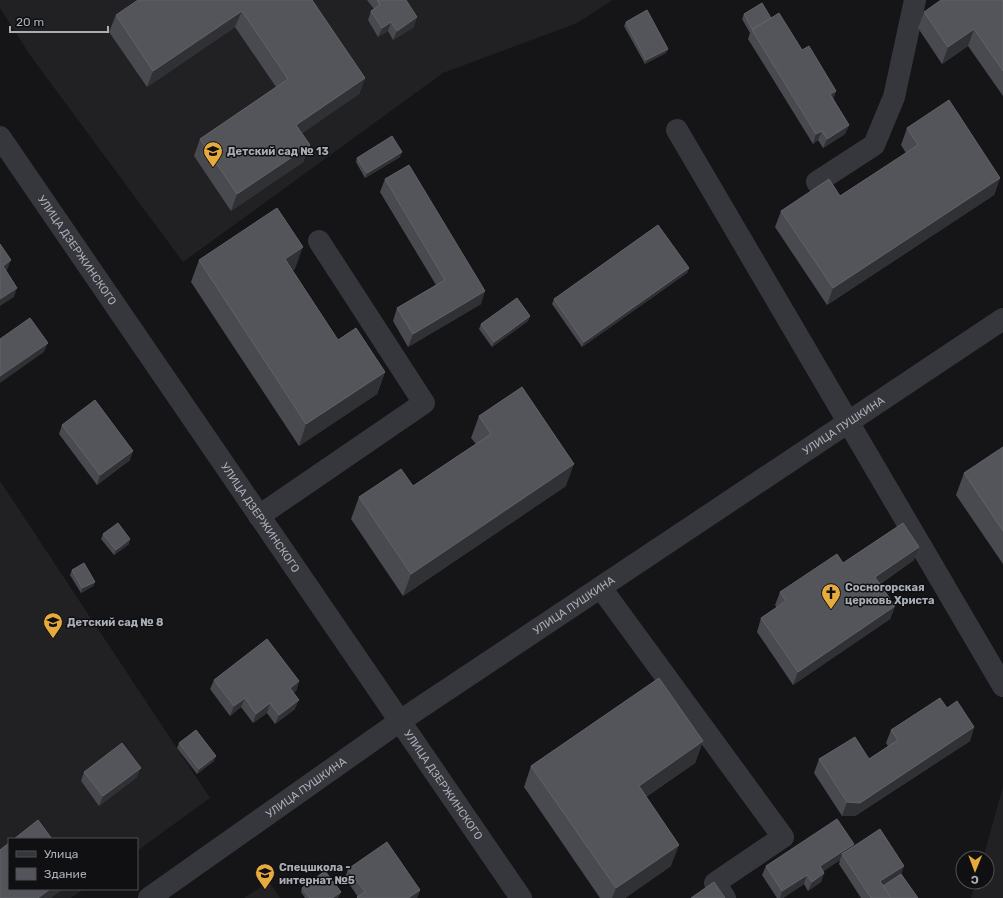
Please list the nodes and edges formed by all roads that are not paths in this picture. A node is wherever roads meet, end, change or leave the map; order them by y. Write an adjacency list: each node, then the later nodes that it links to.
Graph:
1 (915, 0): 4 (street)
2 (677, 130): 7 (street)
3 (0, 137): 8 (street, УЛИЦА ДЗЕРЖИНСКОГО)
4 (816, 182)
5 (319, 241): 8 (street)
6 (1003, 319): 7 (street, УЛИЦА ПУШКИНА)
7 (848, 423): 9 (street, УЛИЦА ПУШКИНА); 10 (street)
8 (259, 516): 11 (street, УЛИЦА ДЗЕРЖИНСКОГО)
9 (601, 588): 11 (street, УЛИЦА ПУШКИНА); 14 (street)
10 (1003, 686)
11 (400, 721): 12 (street, УЛИЦА ПУШКИНА); 13 (street, УЛИЦА ДЗЕРЖИНСКОГО)
12 (149, 898)
13 (521, 898)
14 (725, 898)

